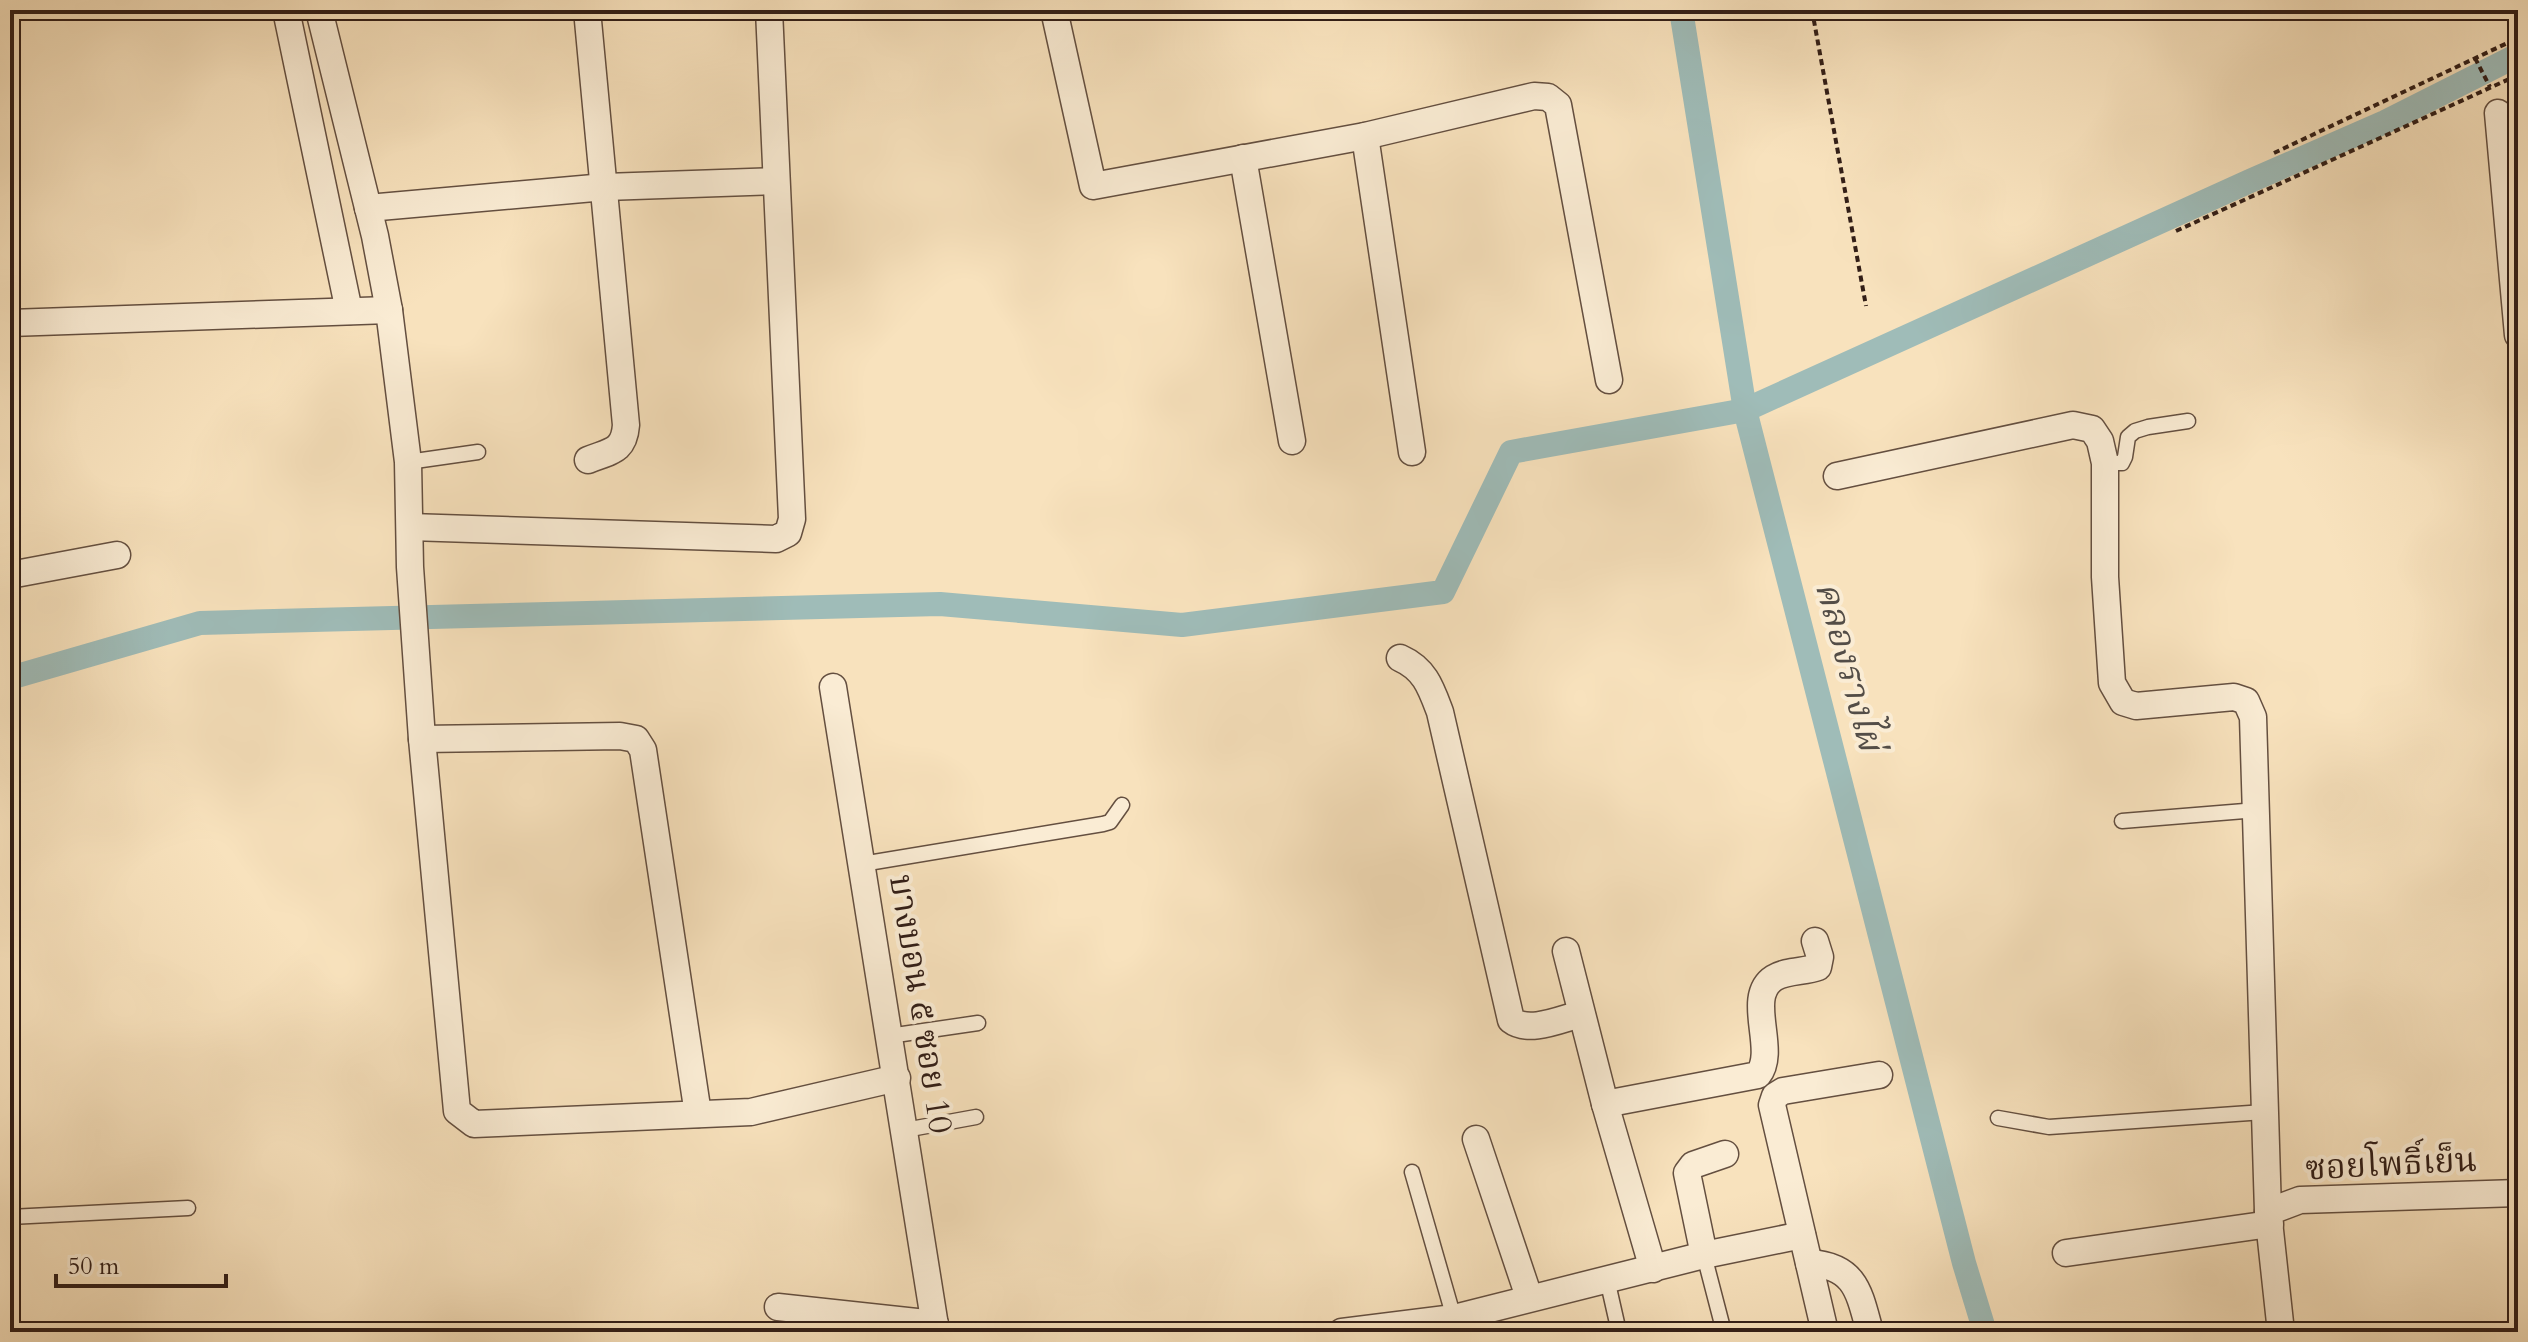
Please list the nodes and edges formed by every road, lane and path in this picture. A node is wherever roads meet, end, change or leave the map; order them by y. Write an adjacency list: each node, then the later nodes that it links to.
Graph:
1 (286, 10): 21 (street)
2 (319, 10): 16 (street)
3 (587, 10): 15 (street)
4 (769, 10): 14 (street)
5 (1054, 10): 13 (street)
6 (1812, 10): 19 (path)
7 (2518, 38): 8 (path)
8 (2475, 58): 10 (path); 12 (path)
9 (2518, 75): 10 (path)
10 (2494, 100): 17 (path); 18 (street)
11 (1365, 136): 13 (street); 24 (street); 28 (street)
12 (2274, 153)
13 (1243, 158): 26 (street)
14 (776, 181): 15 (street); 33 (street)
15 (605, 187): 16 (street); 29 (street)
16 (368, 208): 20 (street)
17 (2176, 231)
18 (2516, 290): 23 (street)
19 (1866, 306)
20 (389, 310): 21 (street); 30 (street)
21 (349, 311): 22 (street)
22 (10, 323)
23 (2518, 335)
24 (1609, 380)
25 (2188, 421): 31 (lane)
26 (1292, 441)
27 (478, 452): 30 (lane)
28 (1412, 452)
29 (588, 460)
30 (408, 462): 33 (street)
31 (2105, 463): 32 (street); 40 (street)
32 (1837, 476)
33 (410, 527): 38 (street)
34 (117, 555): 35 (street)
35 (10, 575)
36 (1400, 658): 45 (street)
37 (833, 687): 42 (street, บางบอน ๕ ซอย 10)
38 (422, 739): 52 (street); 52 (street)
39 (1122, 805): 42 (lane)
40 (2257, 810): 41 (lane); 51 (street)
41 (2122, 821)
42 (862, 864): 47 (street, บางบอน ๕ ซอย 10)
43 (1815, 941): 50 (street)
44 (1566, 951): 45 (street)
45 (1581, 1014): 50 (street)
46 (978, 1023): 47 (lane)
47 (889, 1036): 49 (street, บางบอน ๕ ซอย 10)
48 (1879, 1075): 63 (street)
49 (897, 1078): 52 (street); 55 (street, บางบอน ๕ ซอย 10)
50 (1605, 1104): 67 (street)
51 (2264, 1112): 54 (lane); 62 (street)
52 (698, 1114)
53 (976, 1117): 55 (lane)
54 (1998, 1118)
55 (905, 1130): 72 (street, บางบอน ๕ ซอย 10)
56 (1476, 1139): 69 (street)
57 (1725, 1154): 65 (street)
58 (1412, 1172): 71 (lane)
59 (2518, 1193): 62 (street, ซอยโพธิ์เย็น)
60 (188, 1208): 61 (lane)
61 (10, 1217)
62 (2269, 1218): 64 (street); 78 (street, ซอยโพธิ์เย็น)
63 (1802, 1235): 65 (street); 66 (street)
64 (2066, 1253)
65 (1704, 1255): 67 (street); 75 (lane)
66 (1809, 1263): 76 (street); 77 (street)
67 (1653, 1269): 68 (street)
68 (1607, 1279): 69 (street); 74 (lane)
69 (1529, 1297): 71 (street)
70 (778, 1307): 72 (street)
71 (1454, 1318): 73 (street)
72 (936, 1328)
73 (1342, 1332)
74 (1619, 1332)
75 (1724, 1332)
76 (1825, 1332)
77 (1870, 1332)
78 (2281, 1332)

